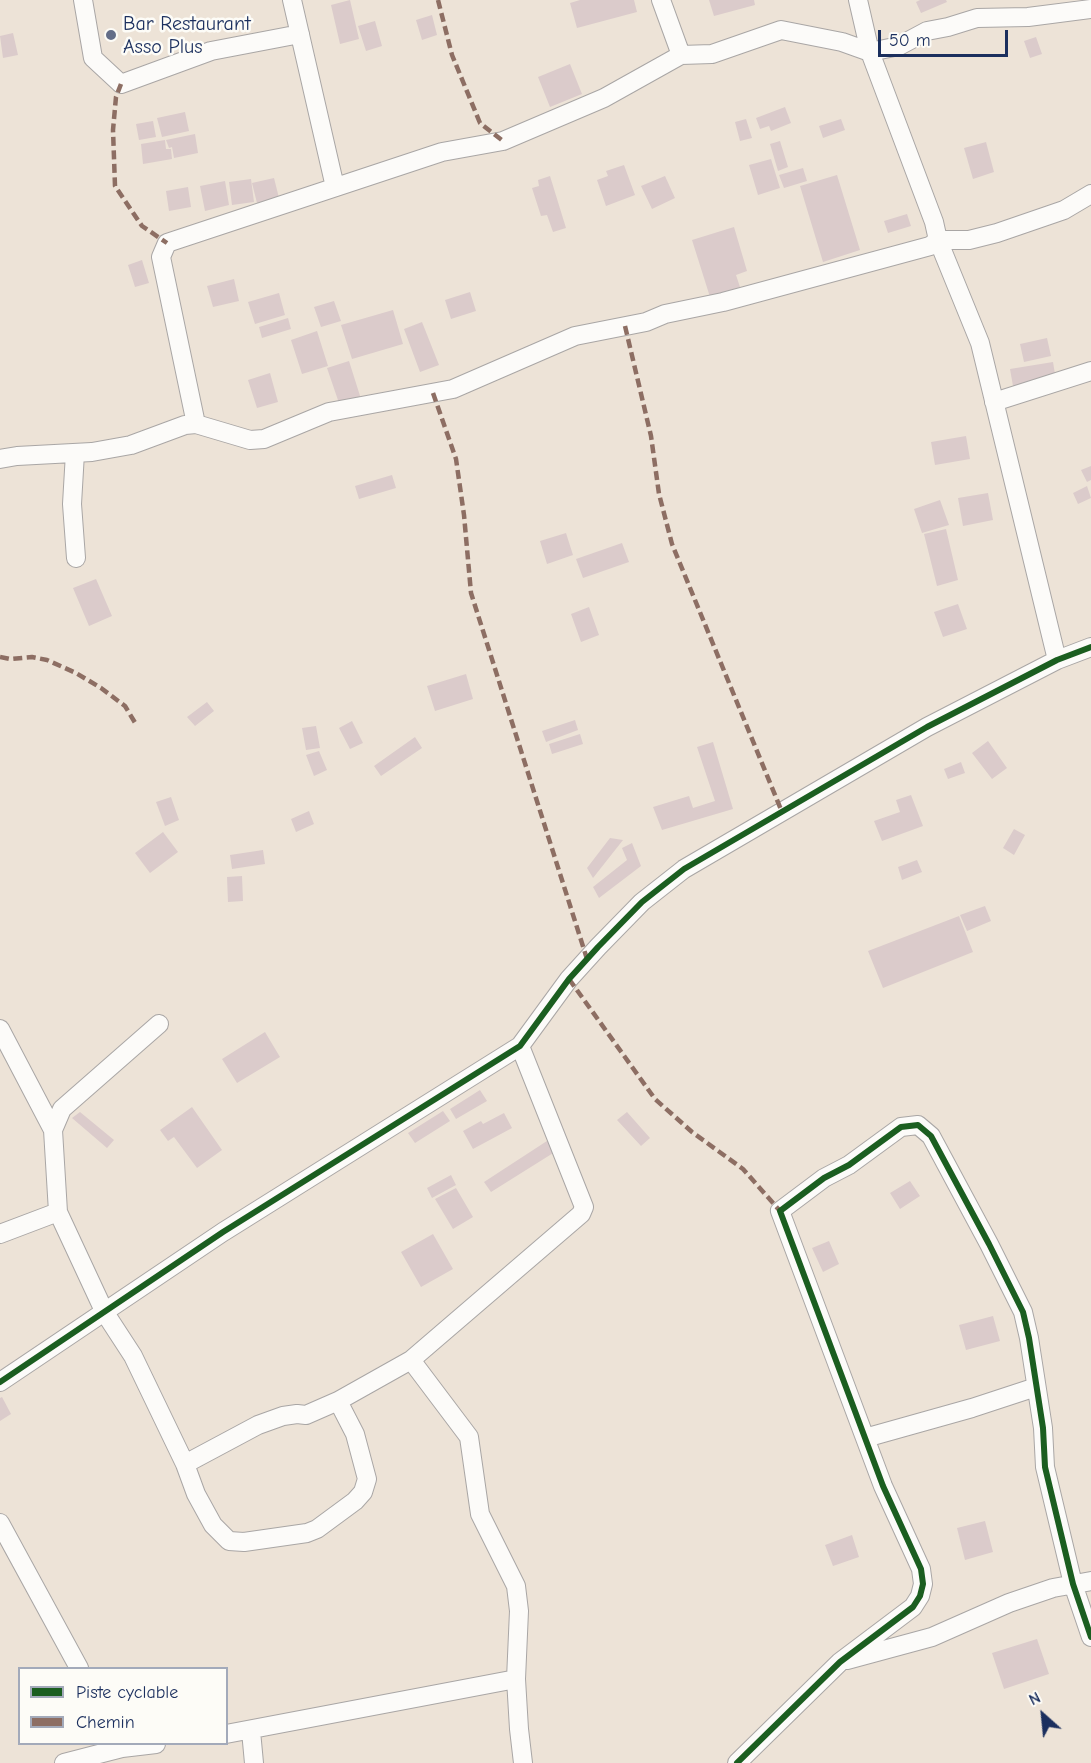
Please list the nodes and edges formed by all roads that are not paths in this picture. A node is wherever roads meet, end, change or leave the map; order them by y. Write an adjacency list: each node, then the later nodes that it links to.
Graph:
1 (83, 0): 6 (street)
2 (292, 0): 6 (street)
3 (661, 0): 8 (street)
4 (858, 0): 7 (street)
5 (1091, 9): 7 (street)
6 (300, 34): 9 (street)
7 (870, 52): 8 (street); 11 (street)
8 (681, 56): 9 (street)
9 (335, 187): 14 (street)
10 (1091, 194): 11 (street)
11 (938, 240): 13 (street); 14 (street)
12 (1091, 371): 13 (street)
13 (994, 402): 19 (street)
14 (196, 424): 15 (street)
15 (75, 453): 16 (street); 17 (street)
16 (0, 459)
17 (76, 558)
18 (1091, 647): 19 (street)
19 (1057, 660): 22 (street)
20 (159, 1024): 23 (street)
21 (0, 1029): 23 (street)
22 (520, 1046): 26 (street); 27 (street)
23 (53, 1130): 24 (street)
24 (58, 1212): 25 (street); 26 (street)
25 (0, 1234)
26 (105, 1313): 28 (street); 32 (street)
27 (411, 1360): 30 (street); 38 (street)
28 (0, 1382)
29 (1036, 1388): 31 (street); 31 (street); 34 (street)
30 (338, 1401): 32 (street); 32 (street)
31 (865, 1438): 36 (street)
32 (185, 1464)
33 (0, 1523): 37 (street)
34 (1082, 1582): 35 (street); 36 (street)
35 (1091, 1637)
36 (840, 1662): 45 (street)
37 (78, 1667)
38 (516, 1679): 39 (street); 44 (street)
39 (251, 1731): 40 (street); 43 (street)
40 (228, 1734)
41 (121, 1746): 42 (street)
42 (64, 1763)
43 (254, 1763)
44 (523, 1763)
45 (737, 1763)

